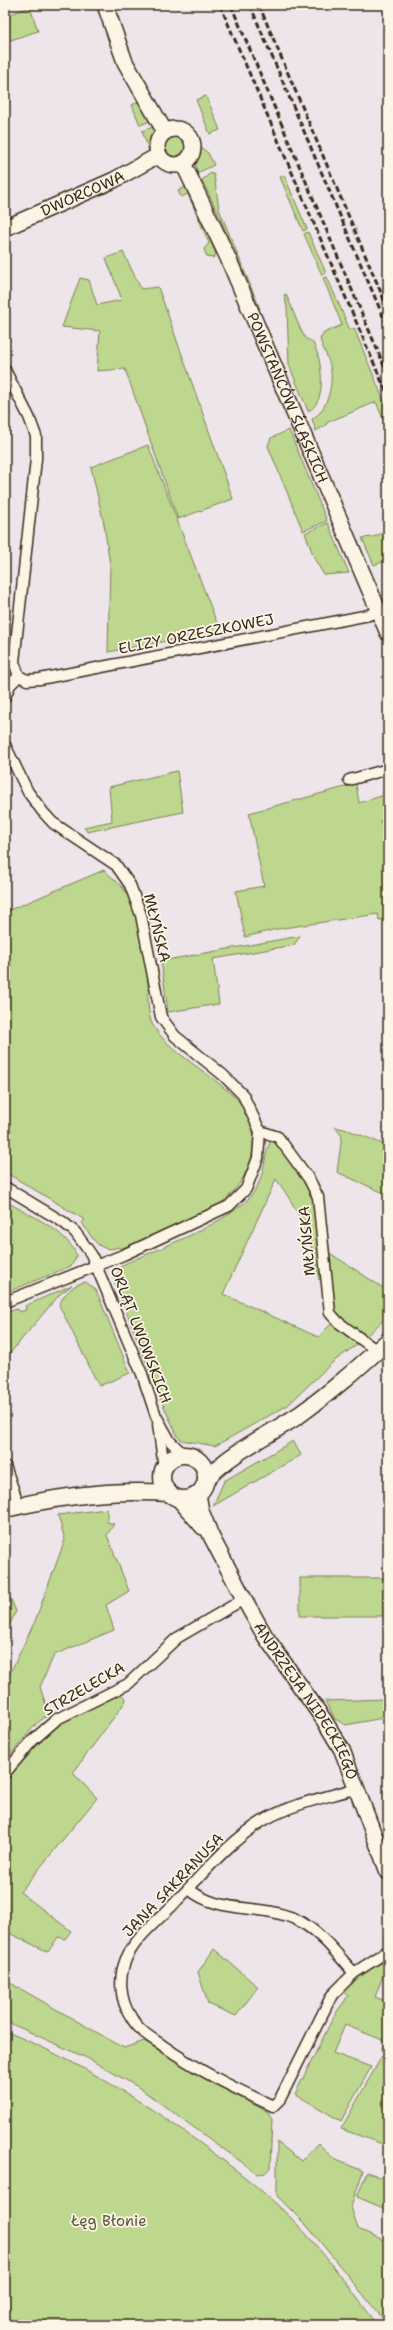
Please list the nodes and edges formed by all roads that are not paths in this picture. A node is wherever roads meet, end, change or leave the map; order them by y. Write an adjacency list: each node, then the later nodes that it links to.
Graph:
1 (105, 5): 2 (street)
2 (165, 132): 3 (street); 4 (street)
3 (159, 155): 4 (street); 5 (street, DWORCOWA)
4 (183, 163): 7 (street, POWSTAŃCÓW ŚLĄSKICH)
5 (5, 228)
6 (5, 370): 9 (street)
7 (378, 610): 8 (street, POWSTAŃCÓW ŚLĄSKICH); 9 (street, ELIZY ORZESZKOWEJ)
8 (388, 633)
9 (19, 676): 10 (street)
10 (5, 697)
11 (5, 745): 14 (street, MŁYŃSKA)
12 (388, 769): 13 (street)
13 (349, 780)
14 (260, 1131): 16 (street, MŁYŃSKA); 19 (street, MŁYŃSKA)
15 (5, 1187): 17 (street, ORLĄT LWOWSKICH)
16 (123, 1255): 17 (street, ORLĄT LWOWSKICH)
17 (97, 1264): 18 (street); 20 (street, ORLĄT LWOWSKICH)
18 (5, 1302)
19 (382, 1346): 21 (main road)
20 (156, 1416): 22 (street, ORLĄT LWOWSKICH); 25 (street, ORLĄT LWOWSKICH)
21 (249, 1444): 23 (main road); 26 (main road)
22 (183, 1454): 23 (main road); 25 (main road)
23 (199, 1460): 26 (main road)
24 (5, 1466): 30 (street)
25 (163, 1472): 27 (main road); 29 (main road)
26 (206, 1479): 28 (main road)
27 (114, 1492): 29 (main road); 30 (main road)
28 (198, 1494): 29 (main road); 31 (street, ANDRZEJA NIDECKIEGO)
29 (173, 1496): 31 (street, ANDRZEJA NIDECKIEGO)
30 (12, 1508)
31 (210, 1536): 32 (street, ANDRZEJA NIDECKIEGO)
32 (244, 1599): 33 (street, STRZELECKA); 34 (street, ANDRZEJA NIDECKIEGO)
33 (5, 1773)
34 (357, 1788): 35 (street, ANDRZEJA NIDECKIEGO); 36 (street, JANA SAKRANUSA)
35 (388, 1872)
36 (189, 1889): 38 (street); 38 (street, JANA SAKRANUSA)
37 (388, 1951): 38 (street)
38 (354, 1972)

